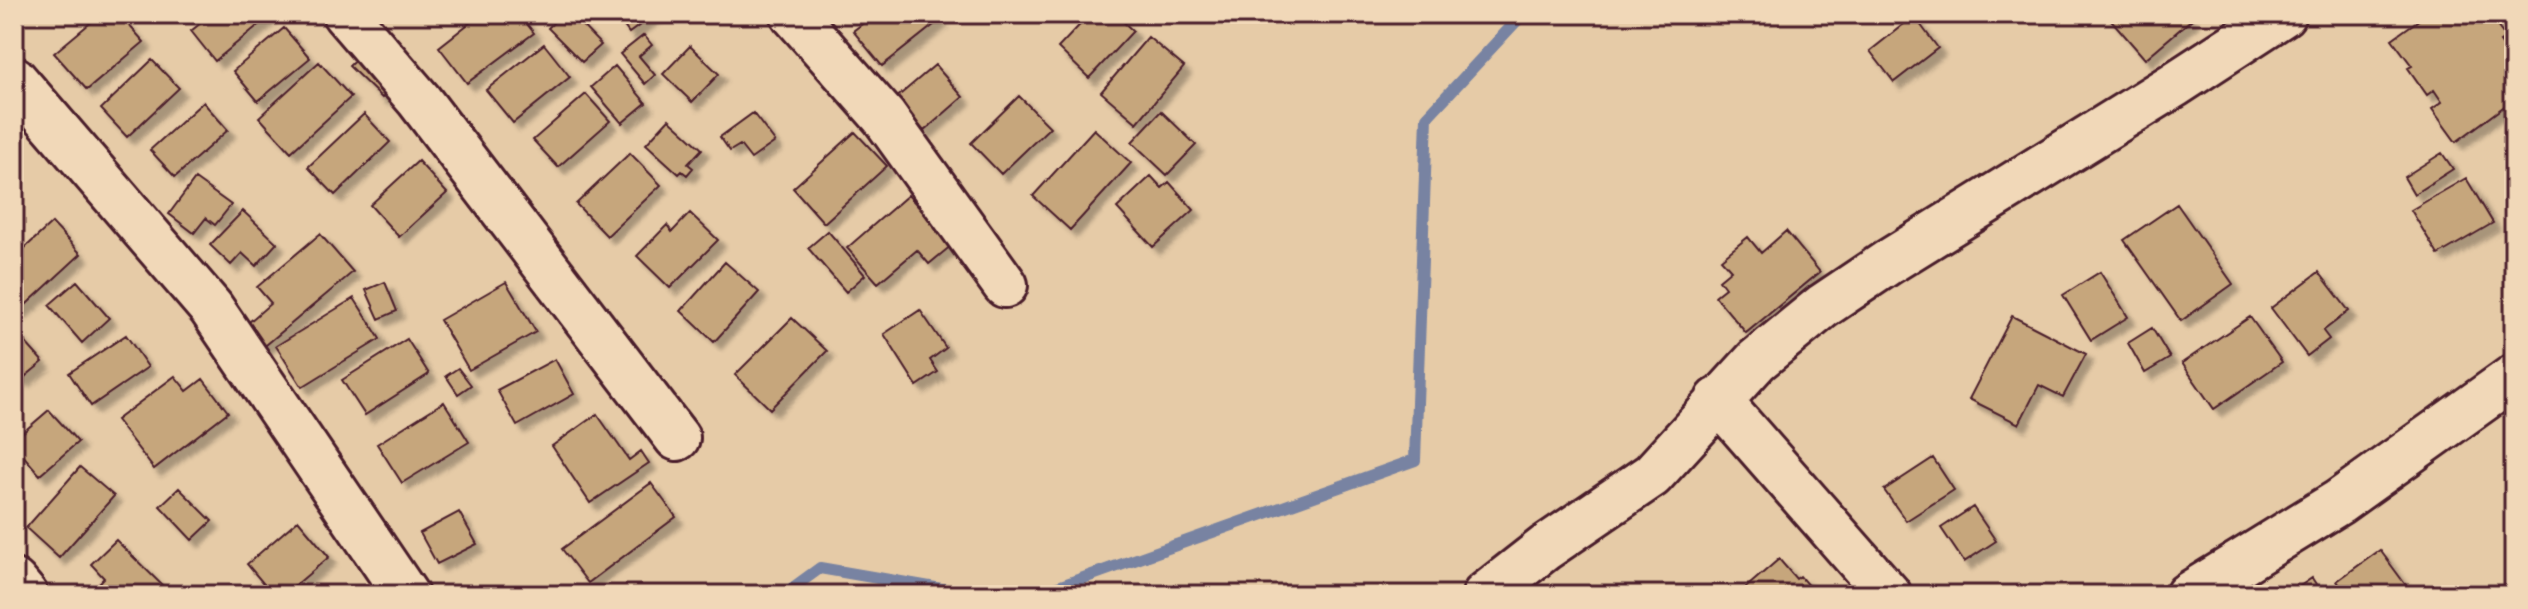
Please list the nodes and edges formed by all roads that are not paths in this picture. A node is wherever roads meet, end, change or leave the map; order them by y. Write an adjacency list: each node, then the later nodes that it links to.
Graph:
1 (345, 14): 8 (street)
2 (793, 14): 5 (street)
3 (2283, 14): 7 (street)
4 (14, 79): 11 (street)
5 (1005, 285)
6 (2514, 377): 14 (street)
7 (1718, 400): 12 (street); 13 (street)
8 (677, 438)
9 (14, 582): 10 (street)
10 (25, 595)
11 (406, 595)
12 (1485, 595)
13 (1889, 595)
14 (2188, 595)

